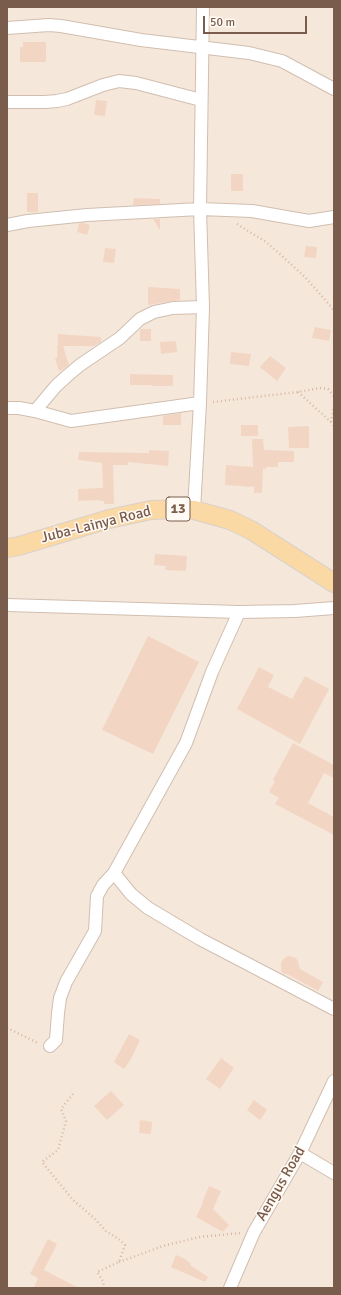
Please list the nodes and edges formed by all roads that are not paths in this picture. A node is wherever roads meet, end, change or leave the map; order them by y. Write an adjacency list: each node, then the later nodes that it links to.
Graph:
1 (203, 7): 3 (street)
2 (7, 28): 3 (street)
3 (202, 48): 4 (street); 5 (street)
4 (334, 89)
5 (201, 100): 6 (street); 7 (street)
6 (7, 102)
7 (200, 209): 8 (street); 9 (street); 10 (street)
8 (334, 217)
9 (7, 225)
10 (203, 308): 11 (street); 13 (street)
11 (200, 403): 13 (street); 14 (street)
12 (7, 408): 13 (street)
13 (36, 412)
14 (194, 510): 15 (main road, Juba-Lainya Road / 13); 16 (main road, Juba-Lainya Road / 13)
15 (7, 548)
16 (334, 583)
17 (7, 605): 19 (street)
18 (334, 608): 19 (street)
19 (239, 612): 20 (street)
20 (114, 873): 21 (street); 22 (street)
21 (334, 1009)
22 (50, 1046)
23 (334, 1081): 24 (street, Aengus Road)
24 (300, 1153): 25 (street); 26 (street, Aengus Road)
25 (334, 1173)
26 (230, 1288)

